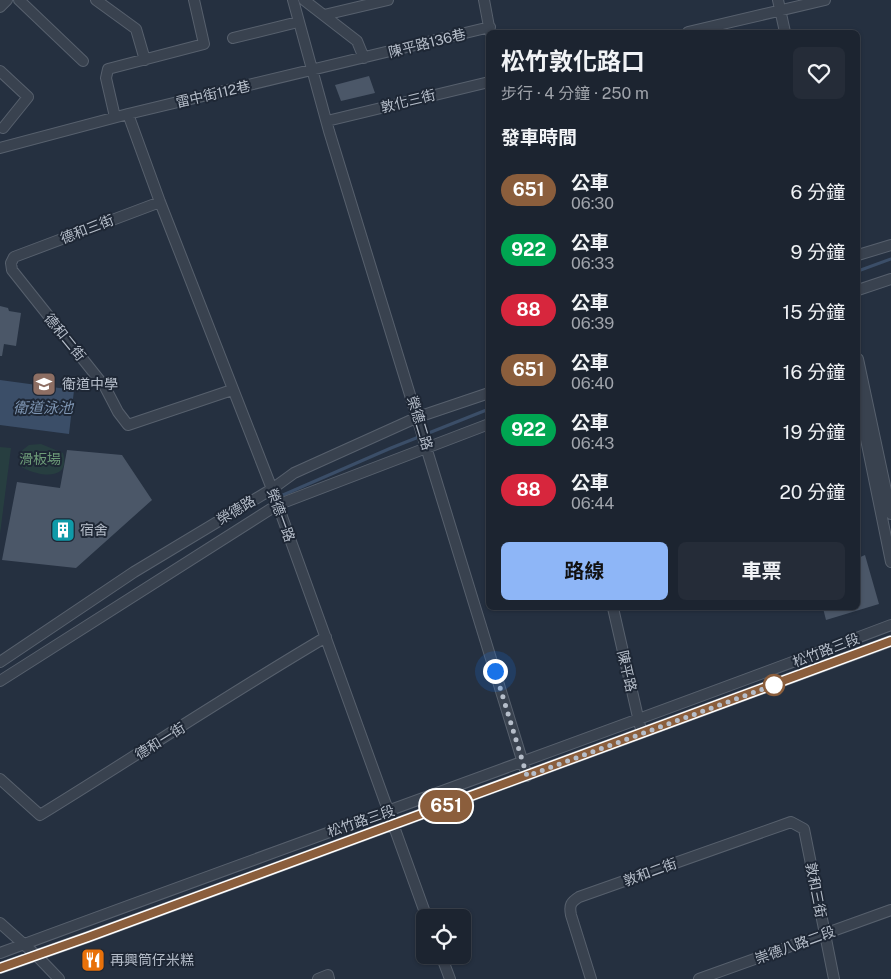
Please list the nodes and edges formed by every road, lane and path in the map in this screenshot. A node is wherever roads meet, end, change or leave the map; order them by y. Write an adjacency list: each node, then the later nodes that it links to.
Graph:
1 (7, 0): 11 (street)
2 (19, 0): 22 (street)
3 (96, 0): 21 (street)
4 (194, 0): 21 (street)
5 (293, 0): 13 (street)
6 (304, 0): 12 (street)
7 (388, 0): 12 (street)
8 (484, 0): 14 (street)
9 (825, 0): 10 (street)
10 (782, 4): 15 (street); 16 (street); 17 (street)
11 (0, 7)
12 (324, 15): 20 (street)
13 (298, 22): 19 (street); 24 (street)
14 (490, 30)
15 (695, 30)
16 (785, 30)
17 (791, 30)
18 (486, 31): 20 (street, 陳平路136巷)
19 (233, 38)
20 (364, 58): 24 (street, 雷中街112巷)
21 (145, 60): 27 (street)
22 (84, 61)
23 (0, 71): 29 (street)
24 (311, 71): 26 (street, 雷中街112巷); 28 (street, 榮德二路)
25 (486, 83): 28 (street, 敦化三街)
26 (128, 114): 27 (street, 雷中街112巷); 31 (street, 榮德一路)
27 (115, 117): 30 (street, 雷中街112巷)
28 (326, 121): 41 (street, 榮德二路)
29 (3, 128)
30 (0, 148)
31 (160, 202): 34 (street, 德和三街); 38 (street, 榮德一路)
32 (891, 245): 33 (street)
33 (860, 254)
34 (14, 258): 38 (street, 德和二街)
35 (891, 279): 36 (street)
36 (860, 289)
37 (860, 379): 44 (street)
38 (232, 390): 45 (street, 榮德一路)
39 (486, 394): 41 (street, 榮德路)
40 (860, 411): 44 (street)
41 (418, 417): 43 (street, 榮德二路); 45 (street, 榮德路)
42 (486, 425): 43 (street, 榮德路)
43 (427, 447): 46 (street, 榮德路); 57 (street, 榮德二路)
44 (867, 451): 47 (street); 48 (street)
45 (272, 489): 46 (street, 榮德一路); 53 (street, 榮德路)
46 (277, 505): 51 (street, 榮德一路); 54 (street, 榮德路)
47 (891, 514)
48 (891, 562)
49 (612, 610): 55 (street, 陳平路)
50 (891, 625): 55 (street, 松竹路三段)
51 (326, 637): 59 (street, 德和一街); 60 (street, 榮德一路)
52 (891, 641): 56 (street, 松竹路三段)
53 (0, 662)
54 (0, 681)
55 (638, 720): 56 (street, 陳平路); 57 (street, 松竹路三段)
56 (642, 734): 58 (street, 松竹路三段)
57 (523, 762): 58 (street, 榮德二路); 60 (street, 松竹路三段)
58 (527, 776): 61 (street, 松竹路三段)
59 (0, 779)
60 (388, 812): 61 (street, 榮德一路); 67 (street, 松竹路三段)
61 (393, 825): 63 (street, 榮德一路); 69 (street, 松竹路三段)
62 (804, 829): 66 (street, 敦和三街); 76 (street, 敦和二街)
63 (424, 909)
64 (891, 910): 66 (street, 崇德八路二段)
65 (0, 924): 67 (street)
66 (824, 934): 77 (street, 崇德八路二段); 78 (street, 敦和三街)
67 (25, 944): 68 (street, 松竹路三段); 69 (street)
68 (0, 953)
69 (38, 956): 71 (street, 松竹路三段); 72 (street)
70 (444, 964): 75 (street)
71 (0, 968)
72 (58, 979)
73 (318, 979): 74 (street)
74 (329, 979)
75 (450, 979)
76 (591, 979)
77 (699, 979)
78 (834, 979)

